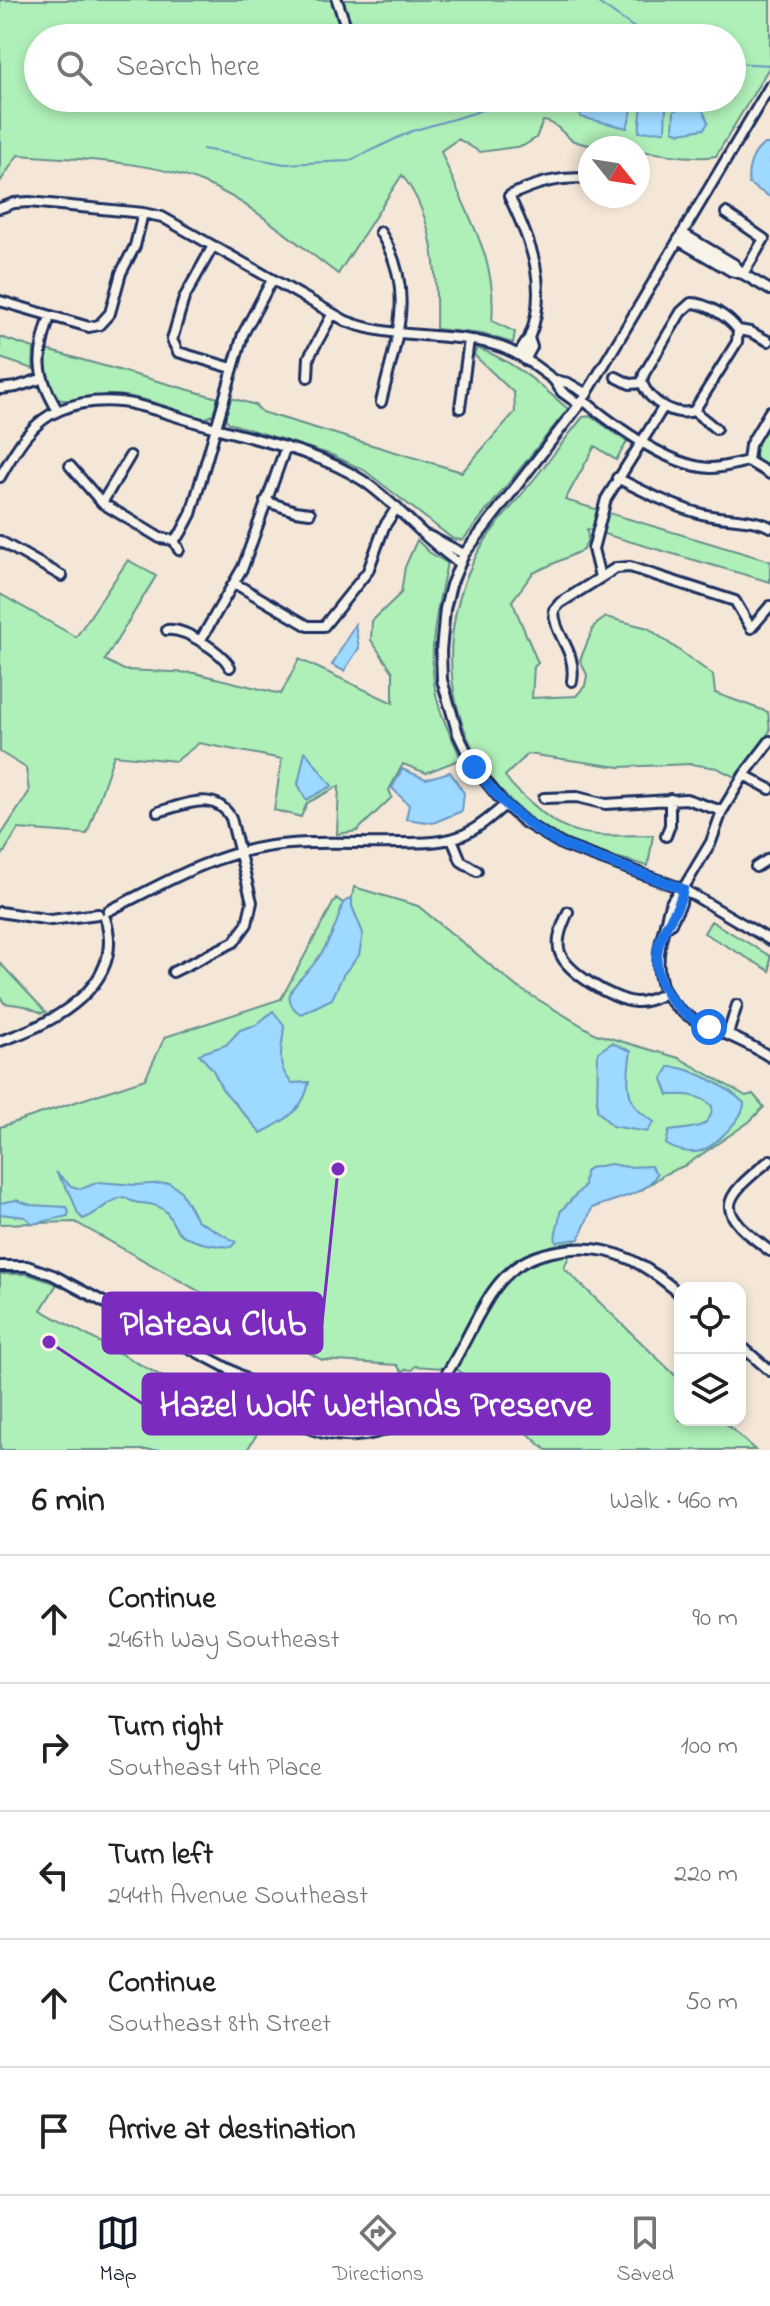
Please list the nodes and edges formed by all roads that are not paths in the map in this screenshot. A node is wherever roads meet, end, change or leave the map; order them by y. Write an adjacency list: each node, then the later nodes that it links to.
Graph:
1 (337, 0): 2 (street)
2 (345, 24)
3 (768, 89): 9 (street)
4 (578, 179): 22 (street)
5 (0, 208): 6 (street)
6 (143, 213): 11 (street); 17 (street)
7 (726, 213): 10 (street)
8 (380, 232): 19 (street)
9 (680, 237): 12 (street); 29 (street)
10 (767, 238): 12 (street)
11 (213, 246): 13 (street); 23 (street)
12 (743, 274): 14 (street)
13 (272, 280): 16 (street); 23 (street)
14 (770, 290)
15 (0, 301): 17 (street)
16 (332, 315): 19 (street); 24 (street)
17 (50, 316): 26 (street)
18 (738, 330): 21 (street); 27 (street); 34 (street)
19 (398, 333): 20 (street); 30 (street)
20 (469, 340): 22 (street); 32 (street)
21 (768, 341)
22 (522, 357): 29 (street)
23 (232, 368): 36 (street)
24 (308, 377)
25 (616, 377): 27 (street)
26 (41, 379): 28 (street); 33 (street)
27 (642, 383): 31 (street)
28 (0, 389)
29 (583, 400): 38 (street); 55 (street)
30 (381, 402)
31 (664, 406): 34 (street); 38 (street)
32 (460, 408)
33 (58, 411): 36 (street); 44 (street)
34 (694, 411): 37 (street)
35 (770, 411): 41 (street)
36 (216, 429): 39 (street); 52 (street)
37 (716, 429)
38 (642, 441): 41 (street); 45 (street)
39 (285, 449): 46 (street); 48 (street)
40 (130, 456): 47 (street)
41 (748, 461): 43 (street)
42 (70, 466): 47 (street)
43 (770, 474)
44 (0, 477)
45 (617, 478): 50 (street); 58 (street)
46 (265, 501): 49 (street); 59 (street)
47 (102, 503): 52 (street)
48 (397, 507): 51 (street); 59 (street)
49 (310, 513)
50 (770, 527)
51 (429, 536): 55 (street); 56 (street)
52 (174, 540): 54 (street)
53 (0, 541): 57 (street)
54 (179, 550)
55 (464, 554): 56 (street)
56 (459, 563): 70 (street)
57 (62, 576)
58 (600, 577): 60 (street); 64 (street)
59 (234, 583): 62 (street)
60 (770, 606)
61 (167, 630): 62 (street)
62 (200, 641): 63 (street)
63 (230, 667)
64 (572, 681)
65 (770, 741): 66 (street)
66 (744, 775): 67 (street); 71 (street)
67 (770, 789)
68 (544, 798): 69 (street)
69 (670, 799): 71 (street); 73 (street)
70 (505, 805): 74 (street); 79 (street)
71 (722, 811): 79 (street)
72 (158, 812): 75 (street)
73 (666, 836)
74 (452, 839): 75 (street); 78 (street)
75 (238, 852): 82 (street); 84 (street)
76 (770, 858): 77 (street)
77 (756, 867)
78 (477, 871)
79 (683, 889): 83 (street); 85 (street)
80 (0, 912): 82 (street)
81 (568, 912): 85 (street)
82 (104, 915): 88 (street)
83 (770, 940)
84 (173, 972)
85 (666, 993): 87 (street)
86 (737, 1005): 87 (street)
87 (728, 1034): 89 (street)
88 (0, 1041)
89 (770, 1057)
90 (770, 1160): 91 (street)
91 (770, 1251)
92 (0, 1266): 93 (street)
93 (674, 1289)
94 (746, 1350): 95 (street)
95 (770, 1371)

